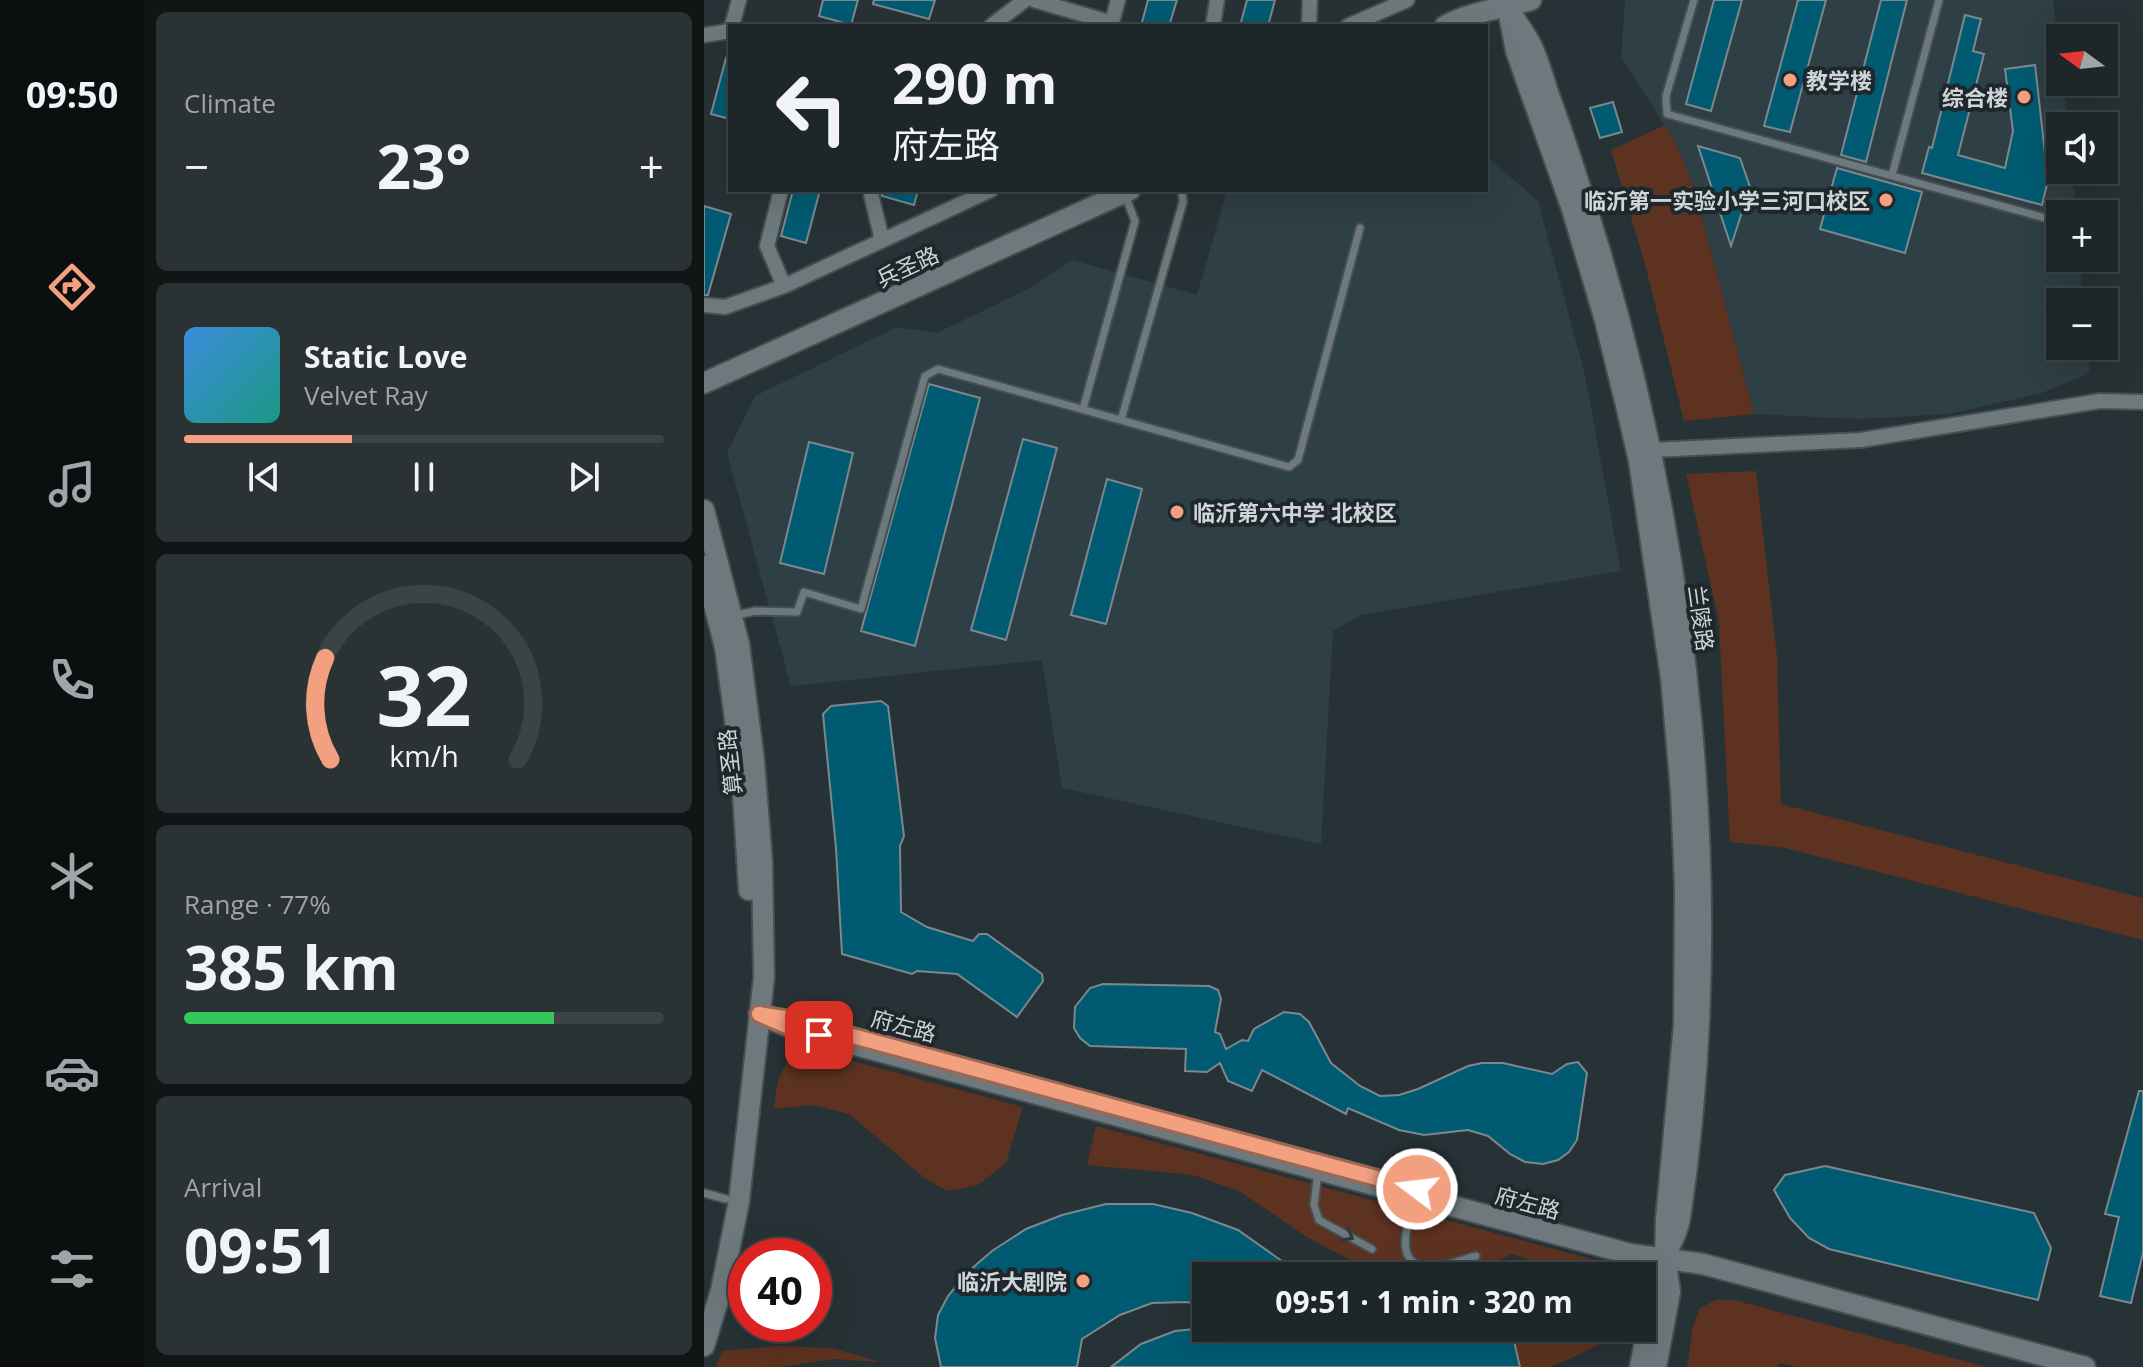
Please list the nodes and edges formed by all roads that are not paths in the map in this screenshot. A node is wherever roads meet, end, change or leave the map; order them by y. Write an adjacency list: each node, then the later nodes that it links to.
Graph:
1 (739, 0): 13 (street)
2 (1025, 0): 12 (street)
3 (1034, 0): 16 (street)
4 (1118, 0): 17 (street)
5 (1217, 0): 18 (street)
6 (1310, 0): 19 (street)
7 (1407, 0): 20 (street)
8 (1531, 0): 11 (main road)
9 (1694, 0): 25 (lane)
10 (1939, 0): 25 (lane)
11 (1508, 2): 21 (main road); 22 (main road); 42 (main road, 兰陵路); 53 (main road, 兰陵路)
12 (1012, 10): 14 (street); 15 (street)
13 (732, 24)
14 (994, 24)
15 (1008, 24)
16 (1109, 24)
17 (1112, 24)
18 (1213, 24)
19 (1309, 24)
20 (1353, 24)
21 (1449, 24)
22 (1482, 24)
23 (728, 29): 24 (street)
24 (704, 35)
25 (1892, 175): 32 (lane)
26 (780, 192): 35 (street)
27 (870, 192): 34 (street)
28 (987, 192): 34 (street)
29 (1096, 192): 37 (main road, 兵圣路)
30 (1127, 192): 38 (main road, 兵圣路); 40 (lane)
31 (1182, 192): 41 (lane)
32 (2046, 218)
33 (1360, 228): 41 (lane)
34 (882, 240): 35 (street)
35 (784, 286): 36 (street)
36 (704, 305)
37 (704, 369)
38 (704, 383)
39 (2143, 402): 42 (street)
40 (1083, 409): 41 (lane); 45 (lane)
41 (1121, 420)
42 (1652, 450): 53 (main road, 兰陵路)
43 (704, 510): 45 (main road, 算圣路)
44 (704, 566): 46 (main road, 算圣路)
45 (732, 617): 46 (main road, 算圣路)
46 (759, 1014): 47 (main road, 府左路); 50 (main road, 算圣路); 53 (main road, 府左路); 55 (main road, 算圣路)
47 (1319, 1170): 49 (main road, 府左路); 51 (lane, one-way to 51)
48 (704, 1193): 50 (lane)
49 (1416, 1197): 52 (lane); 53 (main road, 府左路)
50 (726, 1199): 54 (main road, 算圣路)
51 (1372, 1249)
52 (1476, 1256)
53 (1665, 1257): 56 (main road, 兰陵路); 57 (main road, 兰陵路); 58 (main road, 府左路); 59 (main road, 府左路)
54 (704, 1299)
55 (704, 1346)
56 (1640, 1367)
57 (1656, 1367)
58 (2054, 1367)
59 (2085, 1367)

